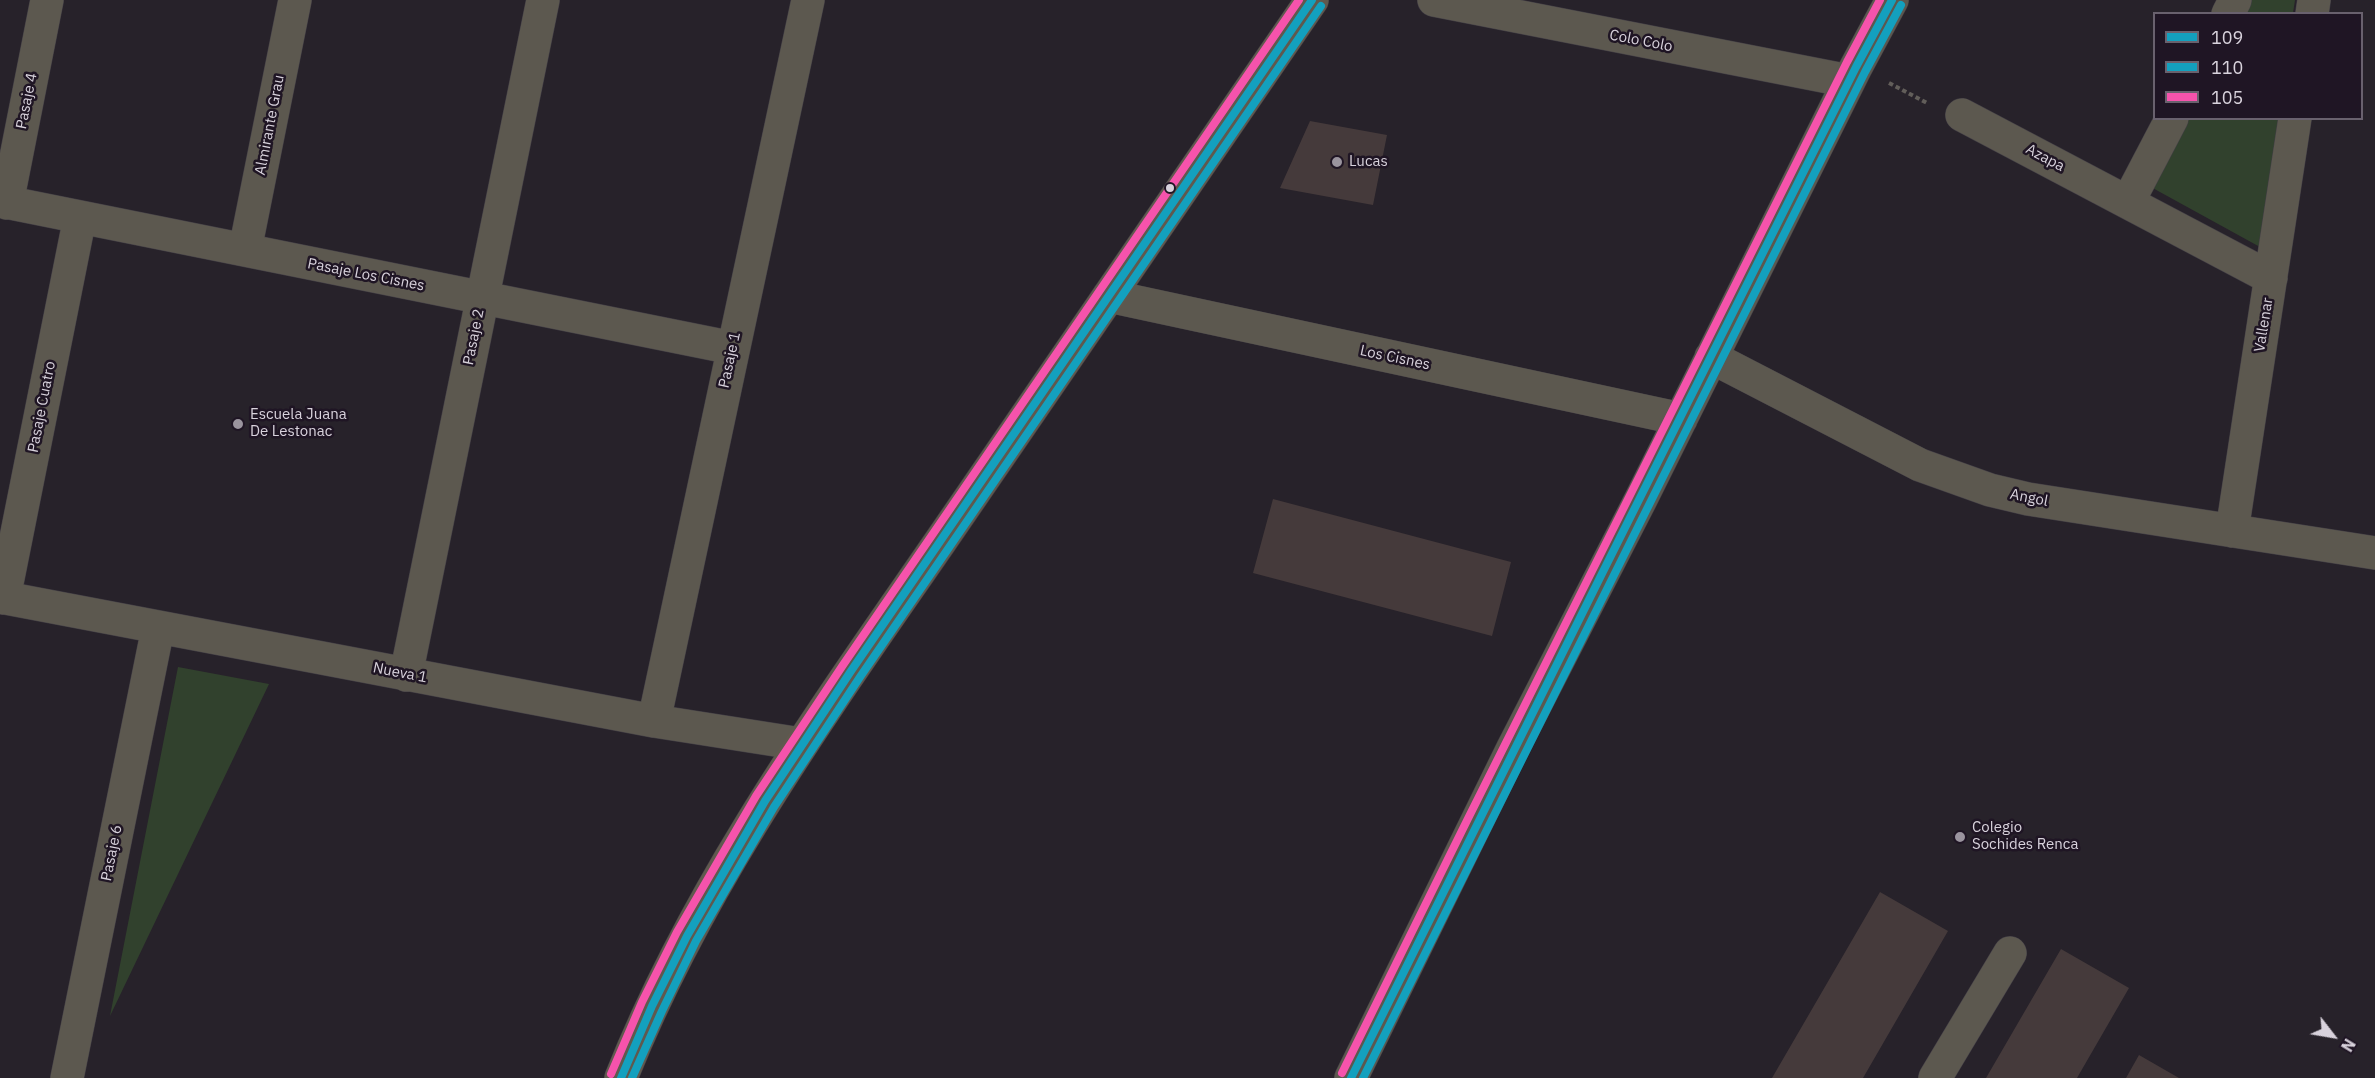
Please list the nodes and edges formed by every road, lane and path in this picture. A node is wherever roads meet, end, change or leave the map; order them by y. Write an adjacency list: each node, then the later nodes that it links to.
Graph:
1 (47, 0): 12 (street, Pasaje 4)
2 (295, 0): 15 (street, Almirante Grau)
3 (543, 0): 18 (street, Pasaje 2)
4 (808, 0): 19 (street, Pasaje 1)
5 (1312, 0): 17 (main road)
6 (1434, 0): 8 (street, Colo Colo)
7 (1892, 0): 8 (street)
8 (1852, 74): 9 (path); 20 (street)
9 (1962, 115): 13 (street, Azapa)
10 (2171, 120): 13 (street)
11 (2295, 120): 16 (street, Vallenar)
12 (4, 202): 14 (street, Pasaje Los Cisnes)
13 (2128, 202): 16 (street, Azapa)
14 (80, 217): 15 (street, Pasaje Los Cisnes); 24 (street, Pasaje Cuatro)
15 (245, 250): 18 (street, Pasaje Los Cisnes)
16 (2271, 278): 22 (street, Vallenar)
17 (1109, 296): 21 (street, Los Cisnes); 28 (main road)
18 (482, 298): 19 (street, Pasaje Los Cisnes); 26 (street, Pasaje 2)
19 (733, 348): 27 (street, Pasaje 1)
20 (1711, 357): 21 (street); 22 (street, Angol)
21 (1680, 419): 32 (street)
22 (2232, 531): 23 (street, Angol)
23 (2375, 553)
24 (2, 597): 25 (street, Nueva 1)
25 (158, 628): 26 (street, Nueva 1); 30 (street, Pasaje 6)
26 (406, 675): 27 (street, Nueva 1)
27 (654, 721): 28 (street, Nueva 1)
28 (801, 744): 31 (main road)
29 (2010, 953): 33 (street)
30 (67, 1078)
31 (621, 1078)
32 (1351, 1078)
33 (1935, 1078)

